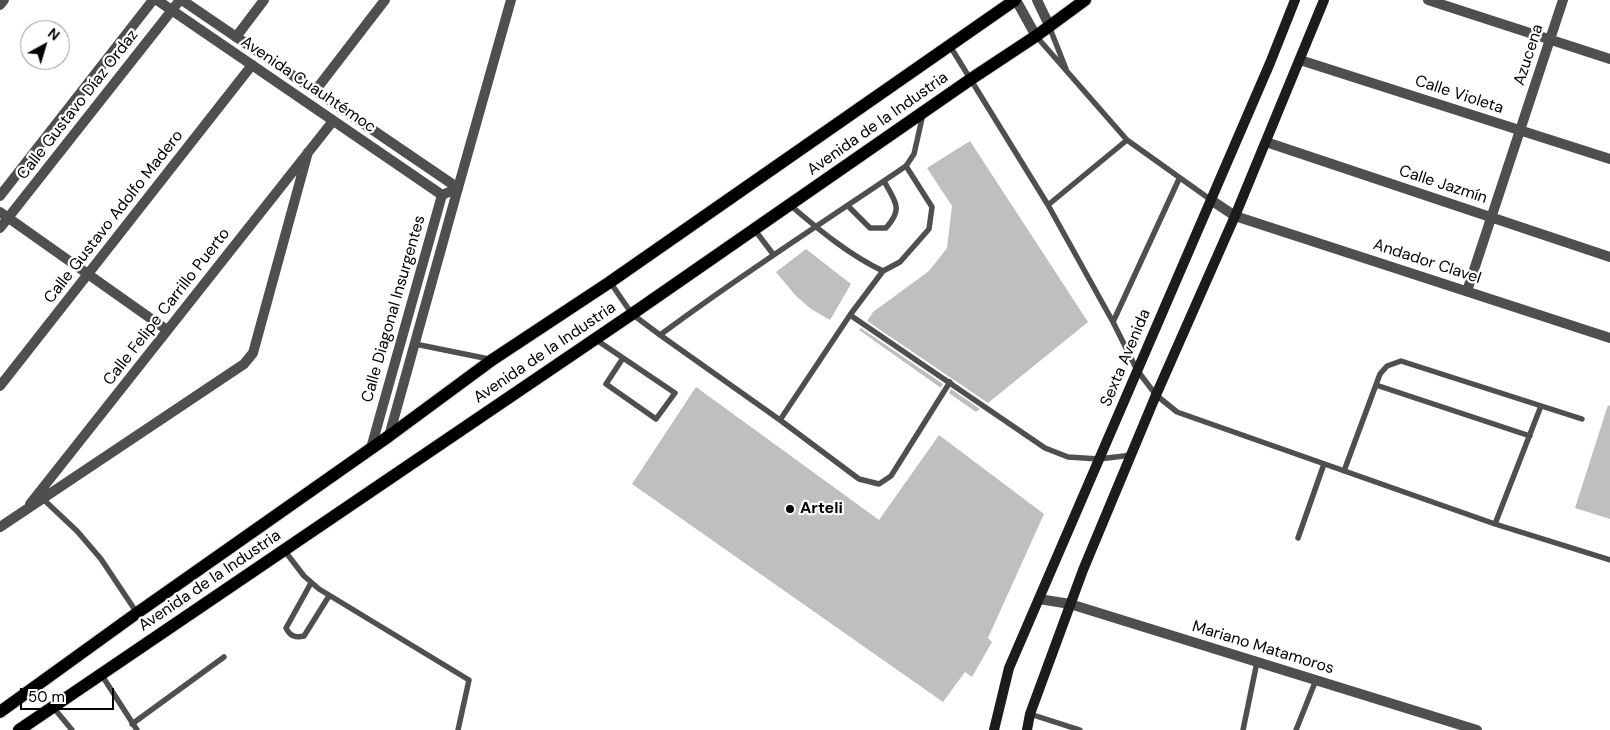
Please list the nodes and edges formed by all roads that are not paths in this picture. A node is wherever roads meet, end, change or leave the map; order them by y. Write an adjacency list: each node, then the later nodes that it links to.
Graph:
1 (4, 0): 14 (street)
2 (155, 0): 15 (street, Avenida Cuauhtémoc); 41 (street, Calle Gustavo Díaz Ordaz)
3 (181, 0): 15 (street, Calle Gustavo Díaz Ordaz); 18 (street, Avenida Cuauhtémoc)
4 (264, 0): 18 (street)
5 (384, 0): 26 (street)
6 (511, 0): 39 (street, Calle Diagonal Insurgentes)
7 (1015, 0): 17 (street); 20 (main road, Avenida de la Industria)
8 (1037, 0): 16 (street)
9 (1086, 0): 16 (main road, Avenida de la Industria)
10 (1295, 0): 42 (main road, Sexta Avenida)
11 (1324, 0): 22 (main road)
12 (1428, 0): 19 (street)
13 (1563, 0): 19 (street, Azucena)
14 (0, 5)
15 (172, 10): 23 (street, Avenida Cuauhtémoc); 46 (street, Calle Gustavo Díaz Ordaz)
16 (1049, 25): 17 (main road, Avenida de la Industria); 24 (lane)
17 (1036, 36): 24 (lane); 25 (main road, Avenida de la Industria)
18 (236, 37): 26 (street, Avenida Cuauhtémoc)
19 (1550, 39): 21 (street); 31 (street, Azucena)
20 (950, 46): 25 (lane); 56 (main road, Avenida de la Industria)
21 (1610, 59)
22 (1300, 60): 31 (street, Calle Violeta); 33 (main road)
23 (252, 65): 28 (street, Avenida Cuauhtémoc); 55 (street, Calle Gustavo Adolfo Madero)
24 (1067, 73): 32 (lane)
25 (972, 79): 29 (main road, Avenida de la Industria); 44 (lane)
26 (315, 91): 27 (street, Avenida Cuauhtémoc)
27 (329, 100): 28 (street); 39 (street, Avenida Cuauhtémoc)
28 (320, 112): 30 (street, Avenida Cuauhtémoc)
29 (923, 112): 36 (lane); 43 (main road, Avenida de la Industria)
30 (333, 121): 34 (street, Calle Felipe Carrillo Puerto); 40 (street, Avenida Cuauhtémoc)
31 (1520, 130): 35 (street, Calle Violeta); 48 (street, Azucena)
32 (1126, 140): 37 (lane); 44 (lane)
33 (1266, 142): 47 (main road); 48 (street, Calle Jazmín)
34 (308, 152): 61 (street, Calle Felipe Carrillo Puerto); 83 (street, Calle Felipe Carrillo Puerto)
35 (1610, 159)
36 (906, 166): 38 (lane); 54 (lane)
37 (1179, 179): 42 (lane); 60 (lane)
38 (884, 181): 45 (lane); 45 (lane)
39 (458, 188): 40 (street); 65 (street, Calle Diagonal Insurgentes)
40 (442, 195): 78 (street, Calle Diagonal Insurgentes)
41 (0, 196)
42 (1211, 200): 47 (street, Andador Clavel); 68 (main road, Sexta Avenida)
43 (790, 205): 50 (lane); 51 (main road, Avenida de la Industria)
44 (1048, 205): 60 (lane)
45 (848, 206): 50 (lane)
46 (4, 215): 49 (street, Calle Gustavo Díaz Ordaz); 55 (street)
47 (1235, 216): 57 (street, Andador Clavel); 72 (main road)
48 (1491, 217): 53 (street, Calle Jazmín); 57 (street, Azucena)
49 (0, 228)
50 (817, 228): 52 (lane); 54 (lane)
51 (754, 229): 52 (lane); 58 (main road, Avenida de la Industria)
52 (772, 254): 62 (lane)
53 (1610, 256)
54 (883, 270): 59 (lane)
55 (88, 274): 61 (street); 71 (street, Calle Gustavo Adolfo Madero)
56 (610, 282): 58 (lane); 67 (main road, Avenida de la Industria)
57 (1467, 291): 63 (street, Andador Clavel)
58 (632, 314): 62 (lane); 64 (main road, Avenida de la Industria)
59 (850, 315): 69 (lane); 75 (lane)
60 (1113, 322): 68 (lane)
61 (167, 330): 84 (street, Calle Felipe Carrillo Puerto)
62 (660, 335): 75 (lane)
63 (1610, 338)
64 (595, 339): 66 (lane); 88 (main road, Avenida de la Industria)
65 (415, 344): 67 (lane); 76 (street, Calle Diagonal Insurgentes)
66 (623, 358): 66 (lane)
67 (492, 360): 76 (main road, Avenida de la Industria)
68 (1137, 370): 72 (lane); 80 (main road, Sexta Avenida)
69 (950, 382): 75 (lane); 80 (lane)
70 (1376, 385): 73 (lane); 77 (lane); 82 (lane)
71 (0, 386)
72 (1156, 395): 79 (main road); 81 (lane)
73 (1541, 406): 74 (lane); 77 (lane)
74 (1582, 419)
75 (780, 420)
76 (388, 436): 78 (main road, Avenida de la Industria)
77 (1530, 436): 85 (lane)
78 (371, 448): 94 (main road, Avenida de la Industria)
79 (1132, 455): 80 (lane); 93 (main road)
80 (1099, 458): 92 (main road, Sexta Avenida)
81 (1324, 464): 82 (lane); 87 (lane)
82 (1344, 471): 85 (lane)
83 (43, 499): 84 (street, Calle Felipe Carrillo Puerto); 94 (lane)
84 (24, 511): 86 (street, Calle Felipe Carrillo Puerto)
85 (1495, 524): 89 (lane)
86 (0, 527)
87 (1298, 538)
88 (284, 550): 90 (lane); 97 (main road, Avenida de la Industria)
89 (1610, 560)
90 (312, 583): 91 (lane); 91 (lane)
91 (329, 596): 106 (lane)
92 (1039, 599): 93 (street, Mariano Matamoros); 107 (main road, Sexta Avenida)
93 (1070, 604): 96 (street, Mariano Matamoros); 101 (main road)
94 (137, 613): 100 (main road, Avenida de la Industria)
95 (224, 657): 102 (lane)
96 (1257, 662): 98 (street, Mariano Matamoros); 110 (lane)
97 (102, 674): 99 (main road, Avenida de la Industria); 102 (lane)
98 (1316, 680): 111 (lane); 112 (street, Mariano Matamoros)
99 (53, 707): 103 (main road, Avenida de la Industria); 104 (lane)
100 (0, 712)
101 (1030, 714): 108 (main road); 109 (lane)
102 (132, 724): 105 (lane)
103 (19, 730)
104 (72, 730)
105 (137, 730)
106 (458, 730)
107 (994, 730)
108 (1026, 730)
109 (1080, 730)
110 (1243, 730)
111 (1296, 730)
112 (1477, 730)

